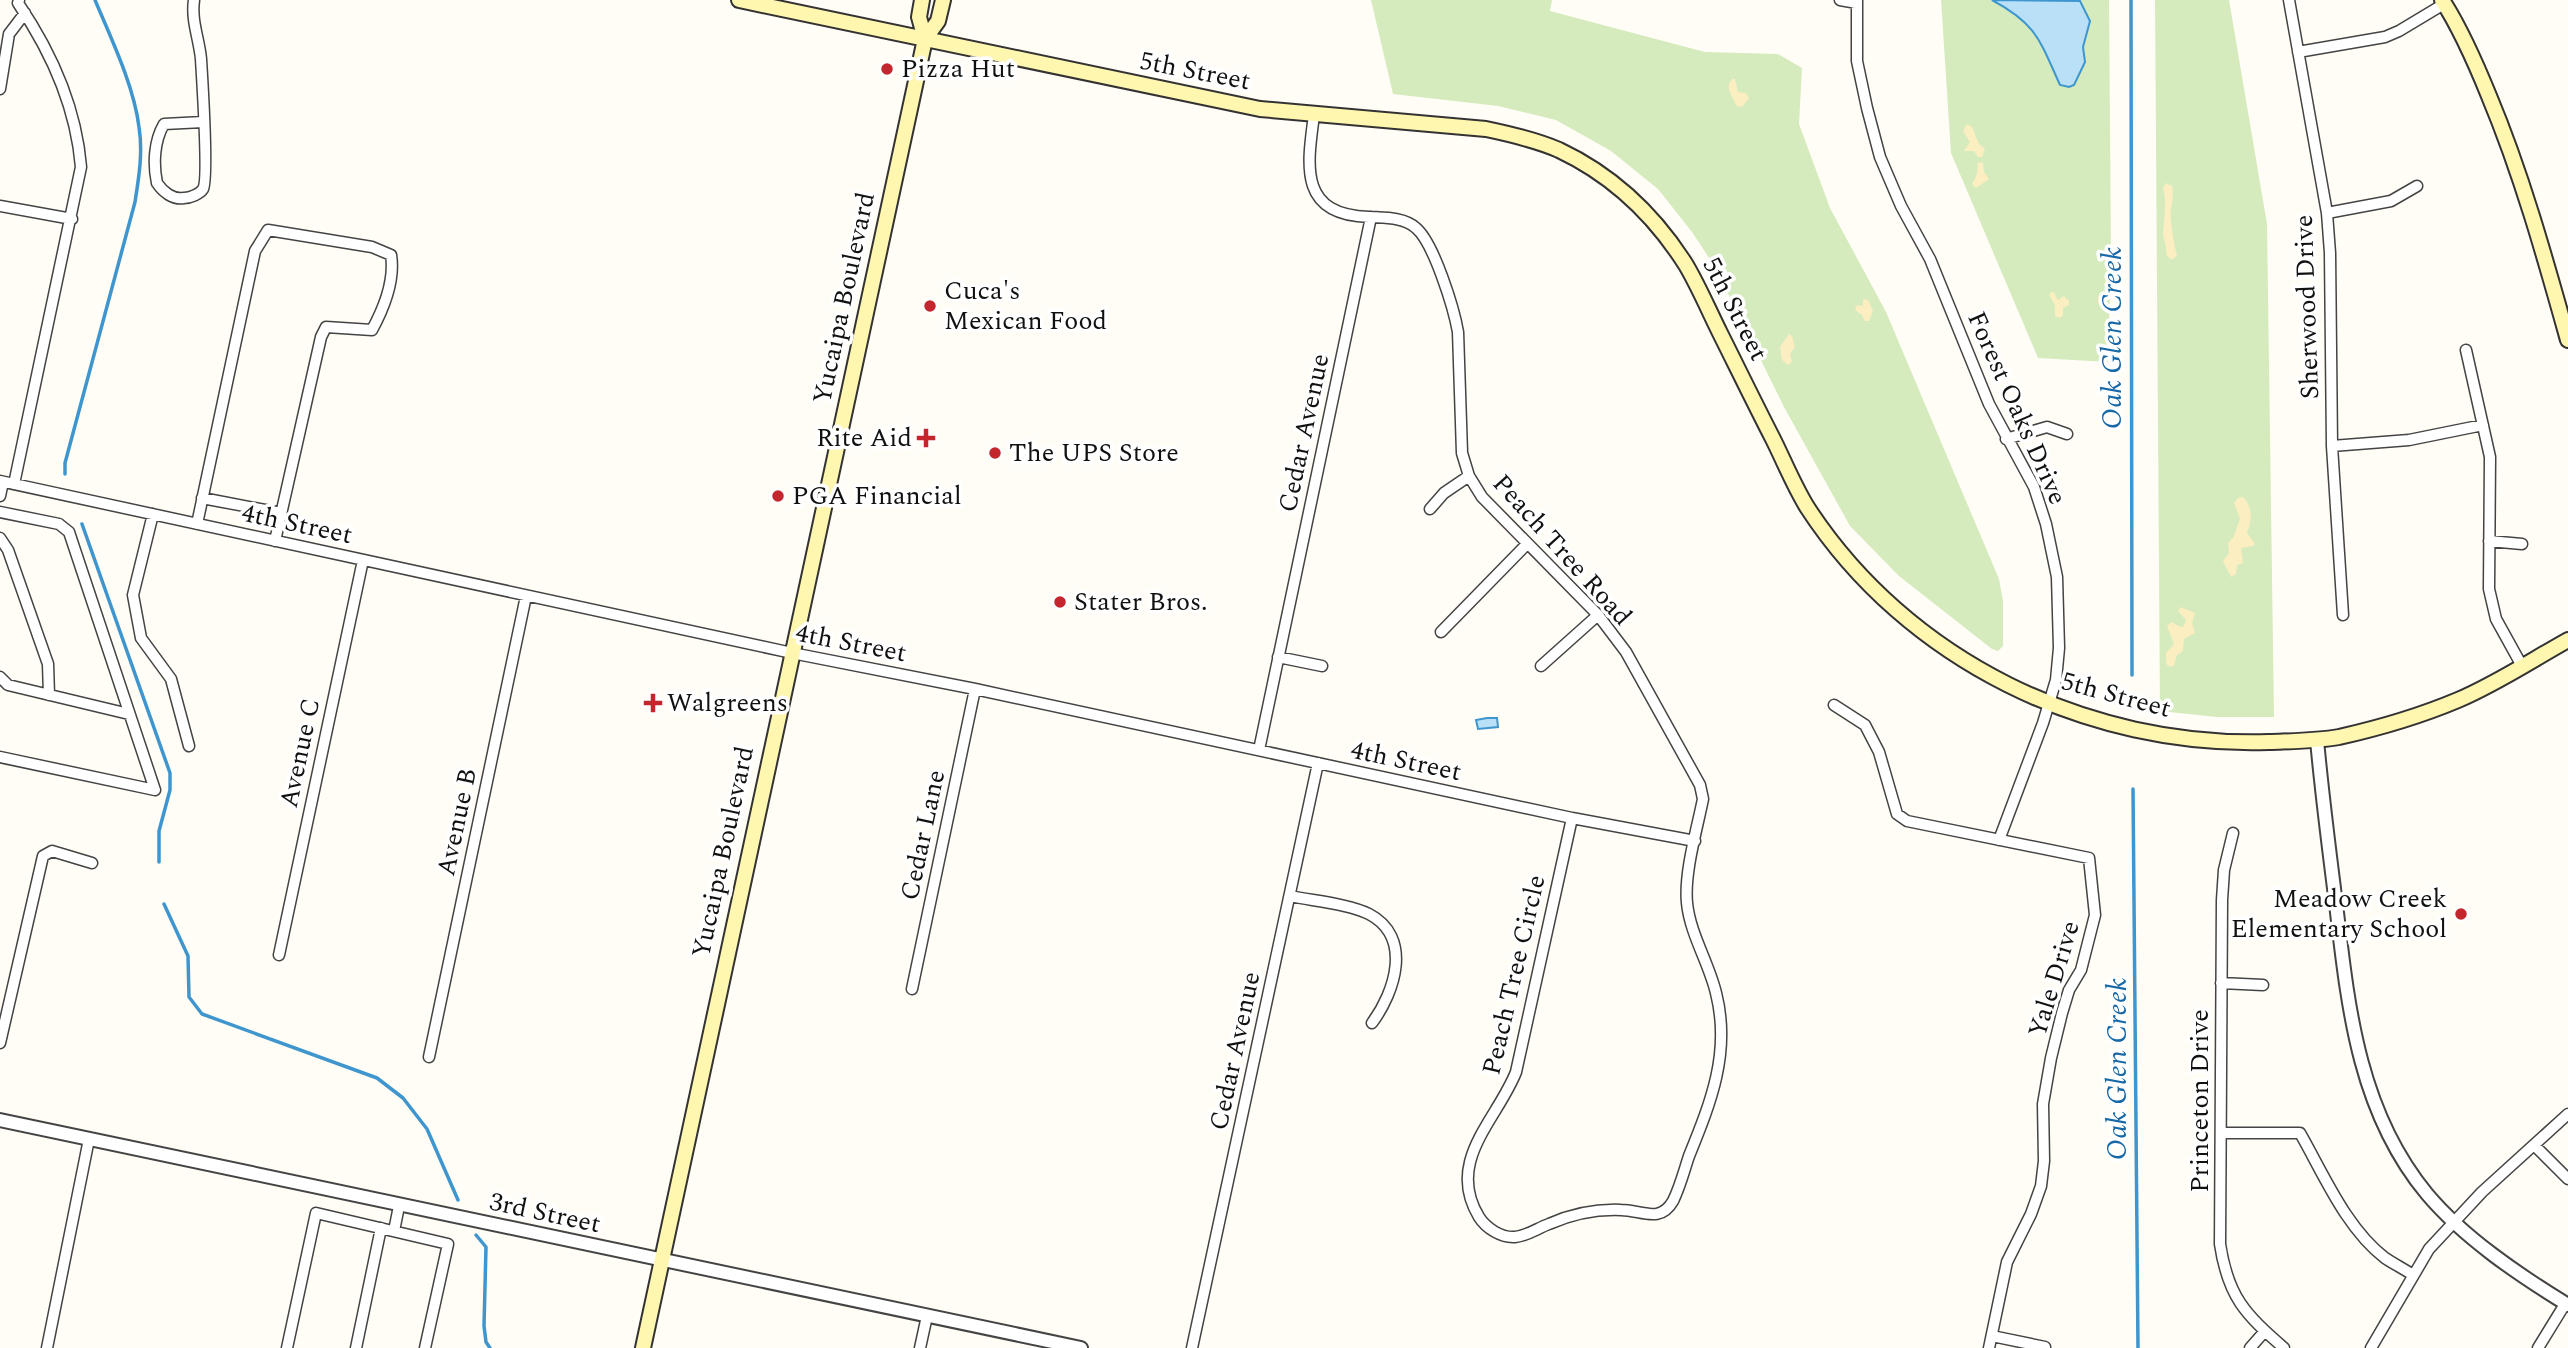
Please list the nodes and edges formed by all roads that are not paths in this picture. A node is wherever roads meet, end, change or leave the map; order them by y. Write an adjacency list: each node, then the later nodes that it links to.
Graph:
1 (19, 0): 10 (street)
2 (194, 0): 15 (street)
3 (741, 0): 11 (main road, 5th Street)
4 (922, 0): 11 (main road, Yucaipa Boulevard)
5 (943, 0): 11 (main road, Yucaipa Boulevard)
6 (1840, 0): 8 (street)
7 (2289, 0): 12 (street, Sherwood Drive)
8 (1857, 1): 25 (street, Forest Oaks Drive)
9 (2443, 2): 12 (street); 21 (main road)
10 (25, 13): 13 (street); 20 (street)
11 (925, 39): 14 (main road, 5th Street); 47 (main road, Yucaipa Boulevard)
12 (2298, 52): 18 (street, Sherwood Drive)
13 (0, 89)
14 (1314, 115): 19 (street, Peach Tree Road); 55 (main road, 5th Street)
15 (203, 122): 15 (street)
16 (2417, 186): 18 (street)
17 (0, 206): 20 (street)
18 (2327, 213): 26 (street, Sherwood Drive)
19 (1371, 217): 27 (street, Peach Tree Road); 48 (street, Cedar Avenue)
20 (72, 219): 28 (street)
21 (2568, 340)
22 (2466, 350): 23 (street)
23 (2483, 425): 26 (street); 38 (street)
24 (2067, 434): 25 (street)
25 (2007, 439): 55 (street, Forest Oaks Drive)
26 (2332, 446): 44 (street, Sherwood Drive)
27 (1469, 476): 31 (street, Peach Tree Road); 39 (street, Peach Tree Road)
28 (6, 483): 29 (street); 34 (street, 4th Street)
29 (0, 496)
30 (202, 498): 33 (street); 33 (street); 35 (street)
31 (1430, 509)
32 (0, 512): 57 (street)
33 (281, 513): 37 (street)
34 (153, 514): 35 (street, 4th Street); 59 (street)
35 (197, 524): 37 (street, 4th Street)
36 (0, 538): 54 (street)
37 (275, 541): 41 (street, 4th Street)
38 (2489, 541): 40 (street); 51 (street)
39 (1527, 544): 43 (street, Peach Tree Road); 45 (street)
40 (2522, 544)
41 (363, 560): 42 (street, 4th Street); 69 (street, Avenue C)
42 (526, 596): 47 (street, 4th Street); 75 (street, Avenue B)
43 (1598, 615): 50 (street); 66 (street, Peach Tree Road)
44 (2343, 615)
45 (1441, 632)
46 (2568, 640): 51 (main road, 5th Street)
47 (792, 653): 53 (street, 4th Street); 86 (main road, Yucaipa Boulevard)
48 (1278, 657): 49 (street); 60 (street, Cedar Avenue)
49 (1322, 666)
50 (1541, 666)
51 (2522, 666): 58 (main road, 5th Street)
52 (0, 677): 54 (street)
53 (975, 689): 60 (street, 4th Street); 72 (street, Cedar Lane)
54 (49, 695): 57 (street)
55 (2049, 704): 58 (main road, 5th Street); 65 (street, Forest Oaks Drive)
56 (1834, 705): 65 (street, Yale Drive)
57 (130, 714): 61 (street)
58 (2317, 740): 83 (street)
59 (189, 746)
60 (1259, 750): 62 (street, 4th Street)
61 (0, 757)
62 (1318, 763): 63 (street, 4th Street); 68 (street, Cedar Avenue)
63 (1572, 818): 66 (street, 4th Street); 66 (street, Peach Tree Circle)
64 (2233, 833): 70 (street, Princeton Drive)
65 (1999, 840): 91 (street, Yale Drive)
66 (1695, 841)
67 (92, 863): 74 (street)
68 (1290, 896): 73 (street); 100 (street, Cedar Avenue)
69 (279, 955)
70 (2221, 983): 71 (street); 78 (street, Princeton Drive)
71 (2263, 985)
72 (912, 989)
73 (1372, 1023)
74 (0, 1043)
75 (429, 1057)
76 (2568, 1114): 80 (street)
77 (0, 1120): 79 (street, 3rd Street)
78 (2221, 1133): 87 (street); 90 (street, Princeton Drive)
79 (89, 1139): 82 (street, 3rd Street); 93 (street)
80 (2534, 1145): 81 (street); 83 (street)
81 (2568, 1180)
82 (399, 1206): 85 (street); 86 (street, 3rd Street)
83 (2454, 1222): 87 (street); 88 (street)
84 (381, 1228): 85 (street); 94 (street); 95 (street)
85 (394, 1231): 96 (street)
86 (663, 1261): 89 (street, 3rd Street); 97 (main road, Yucaipa Boulevard)
87 (2413, 1275): 104 (street)
88 (2567, 1304): 105 (street)
89 (927, 1316): 98 (street); 99 (street, 3rd Street)
90 (2265, 1331): 102 (street); 103 (street, Princeton Drive)
91 (1992, 1336): 92 (street); 101 (street, Yale Drive)
92 (2045, 1347)
93 (47, 1348)
94 (287, 1348)
95 (356, 1348)
96 (425, 1348)
97 (643, 1348)
98 (920, 1348)
99 (1081, 1348)
100 (1192, 1348)
101 (1989, 1348)
102 (2250, 1348)
103 (2284, 1348)
104 (2371, 1348)
105 (2538, 1348)

